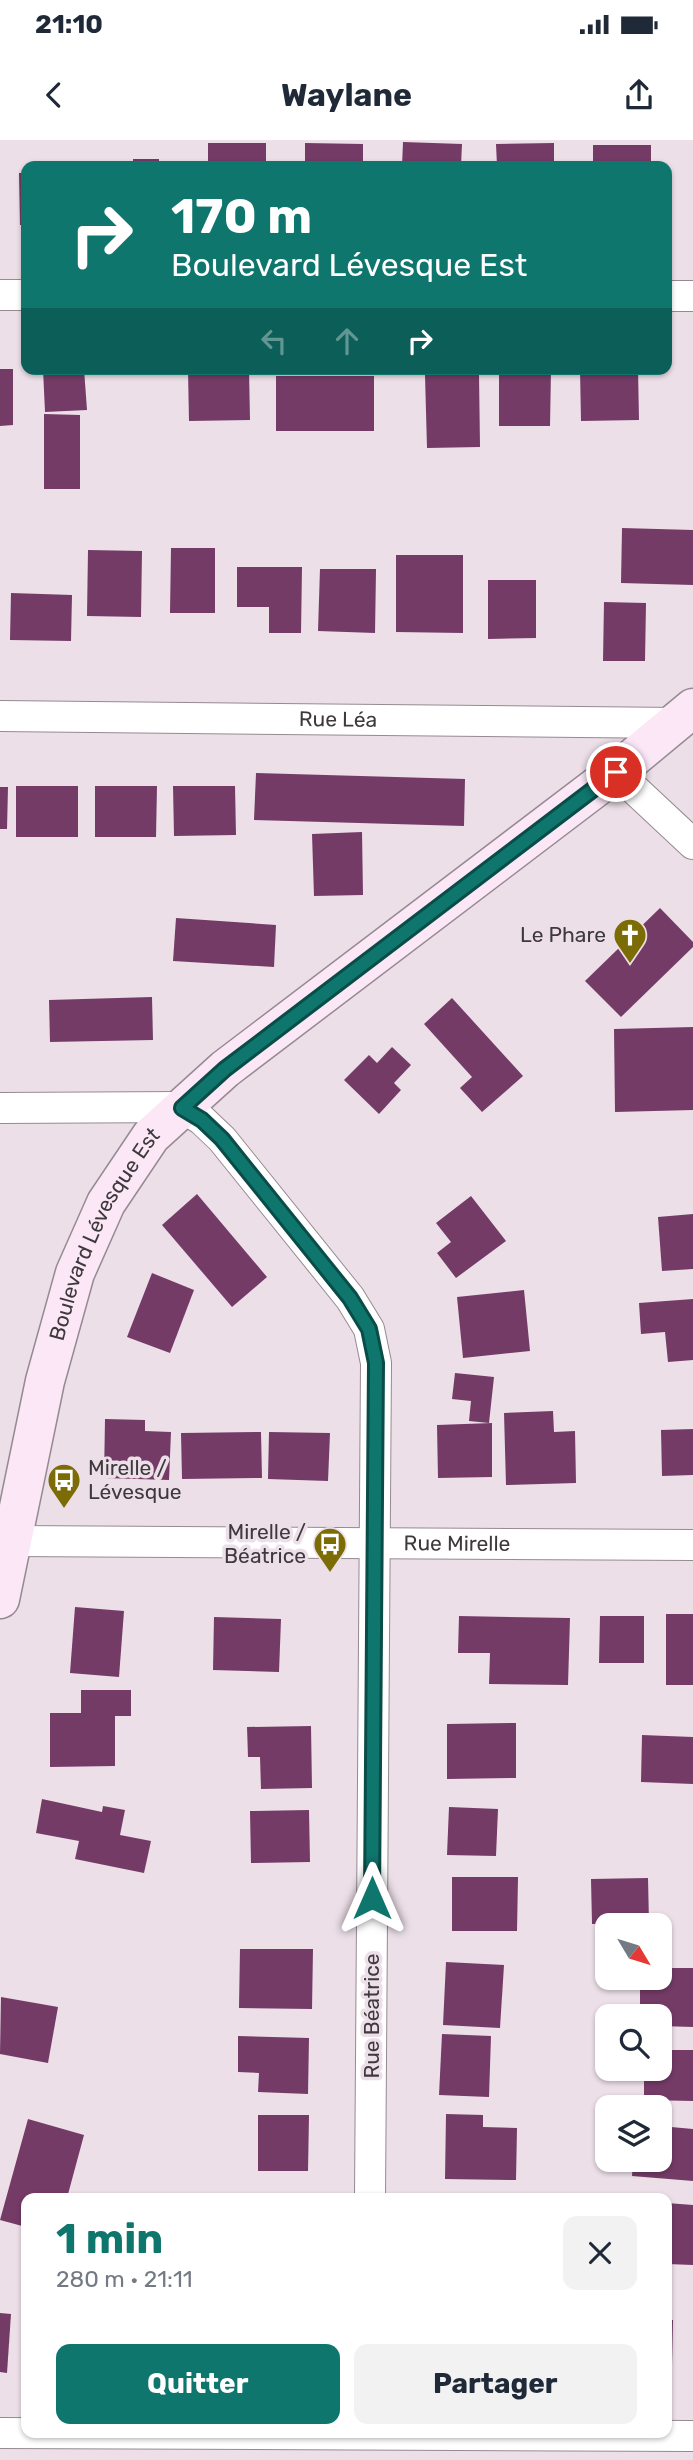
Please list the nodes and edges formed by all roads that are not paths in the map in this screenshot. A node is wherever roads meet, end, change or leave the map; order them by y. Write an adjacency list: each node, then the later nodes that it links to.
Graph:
1 (0, 295): 2 (street)
2 (21, 295)
3 (672, 296): 4 (street)
4 (693, 296)
5 (685, 715): 6 (street, Rue Léa); 7 (street, Boulevard Lévesque Est)
6 (0, 716)
7 (616, 772): 8 (street); 10 (street, Boulevard Lévesque Est)
8 (693, 844)
9 (0, 1108): 10 (street)
10 (182, 1108): 11 (street, Boulevard Lévesque Est); 13 (street, Rue Béatrice)
11 (10, 1501): 12 (street, Boulevard Lévesque Est)
12 (13, 1541): 13 (street, Rue Mirelle); 15 (street, Boulevard Lévesque Est)
13 (375, 1543): 14 (street, Rue Mirelle); 16 (street, Rue Béatrice)
14 (693, 1545)
15 (0, 1599)
16 (370, 2193)
17 (0, 2433): 18 (street)
18 (21, 2433)
19 (672, 2436): 20 (street)
20 (693, 2436)

